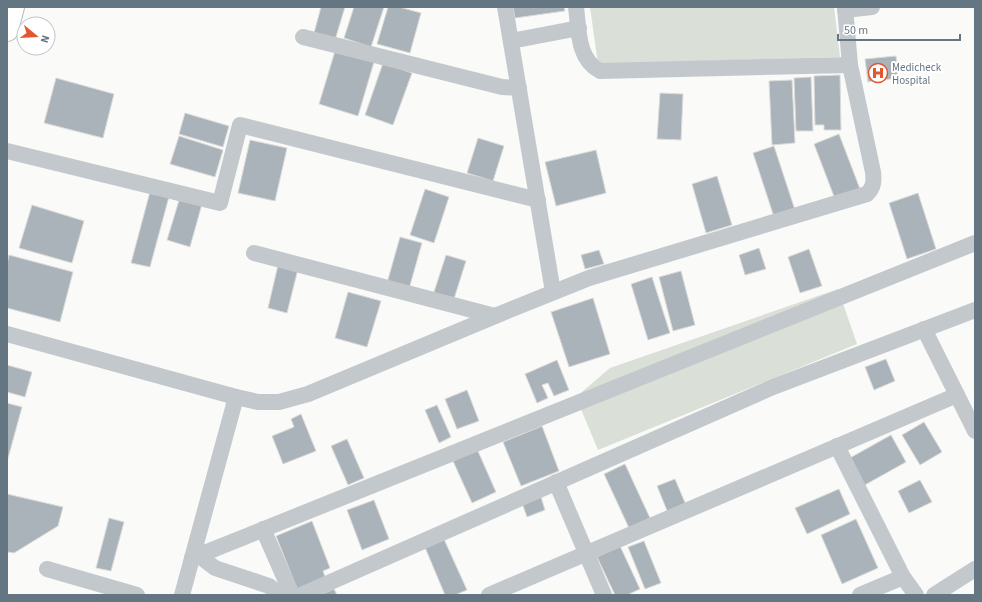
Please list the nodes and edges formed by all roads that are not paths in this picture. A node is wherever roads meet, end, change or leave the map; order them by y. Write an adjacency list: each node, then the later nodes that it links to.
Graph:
1 (13, 7): 7 (main road)
2 (505, 7): 9 (street)
3 (576, 7): 6 (street)
4 (872, 7): 5 (street)
5 (845, 8): 10 (street)
6 (579, 28): 9 (street); 10 (street)
7 (7, 30)
8 (303, 37): 11 (street)
9 (511, 41): 11 (street)
10 (850, 65): 16 (street)
11 (519, 88): 13 (street)
12 (7, 151): 13 (street)
13 (538, 200): 16 (street)
14 (975, 243): 26 (street)
15 (254, 253): 18 (street)
16 (553, 292): 18 (street)
17 (975, 310): 19 (street)
18 (495, 316): 22 (street)
19 (924, 329): 21 (street); 25 (street)
20 (7, 334): 22 (street)
21 (957, 394): 23 (street); 24 (street)
22 (236, 397): 28 (street)
23 (975, 431)
24 (837, 446): 27 (street); 31 (street)
25 (556, 482): 27 (street); 36 (street)
26 (263, 529): 28 (street); 35 (street)
27 (587, 553): 37 (street); 38 (street)
28 (195, 556): 33 (street); 34 (street)
29 (47, 569): 32 (street)
30 (975, 569): 41 (street)
31 (903, 577): 39 (street); 40 (street)
32 (138, 595)
33 (182, 595)
34 (280, 595)
35 (292, 595)
36 (301, 595)
37 (489, 595)
38 (604, 595)
39 (860, 595)
40 (916, 595)
41 (934, 595)

